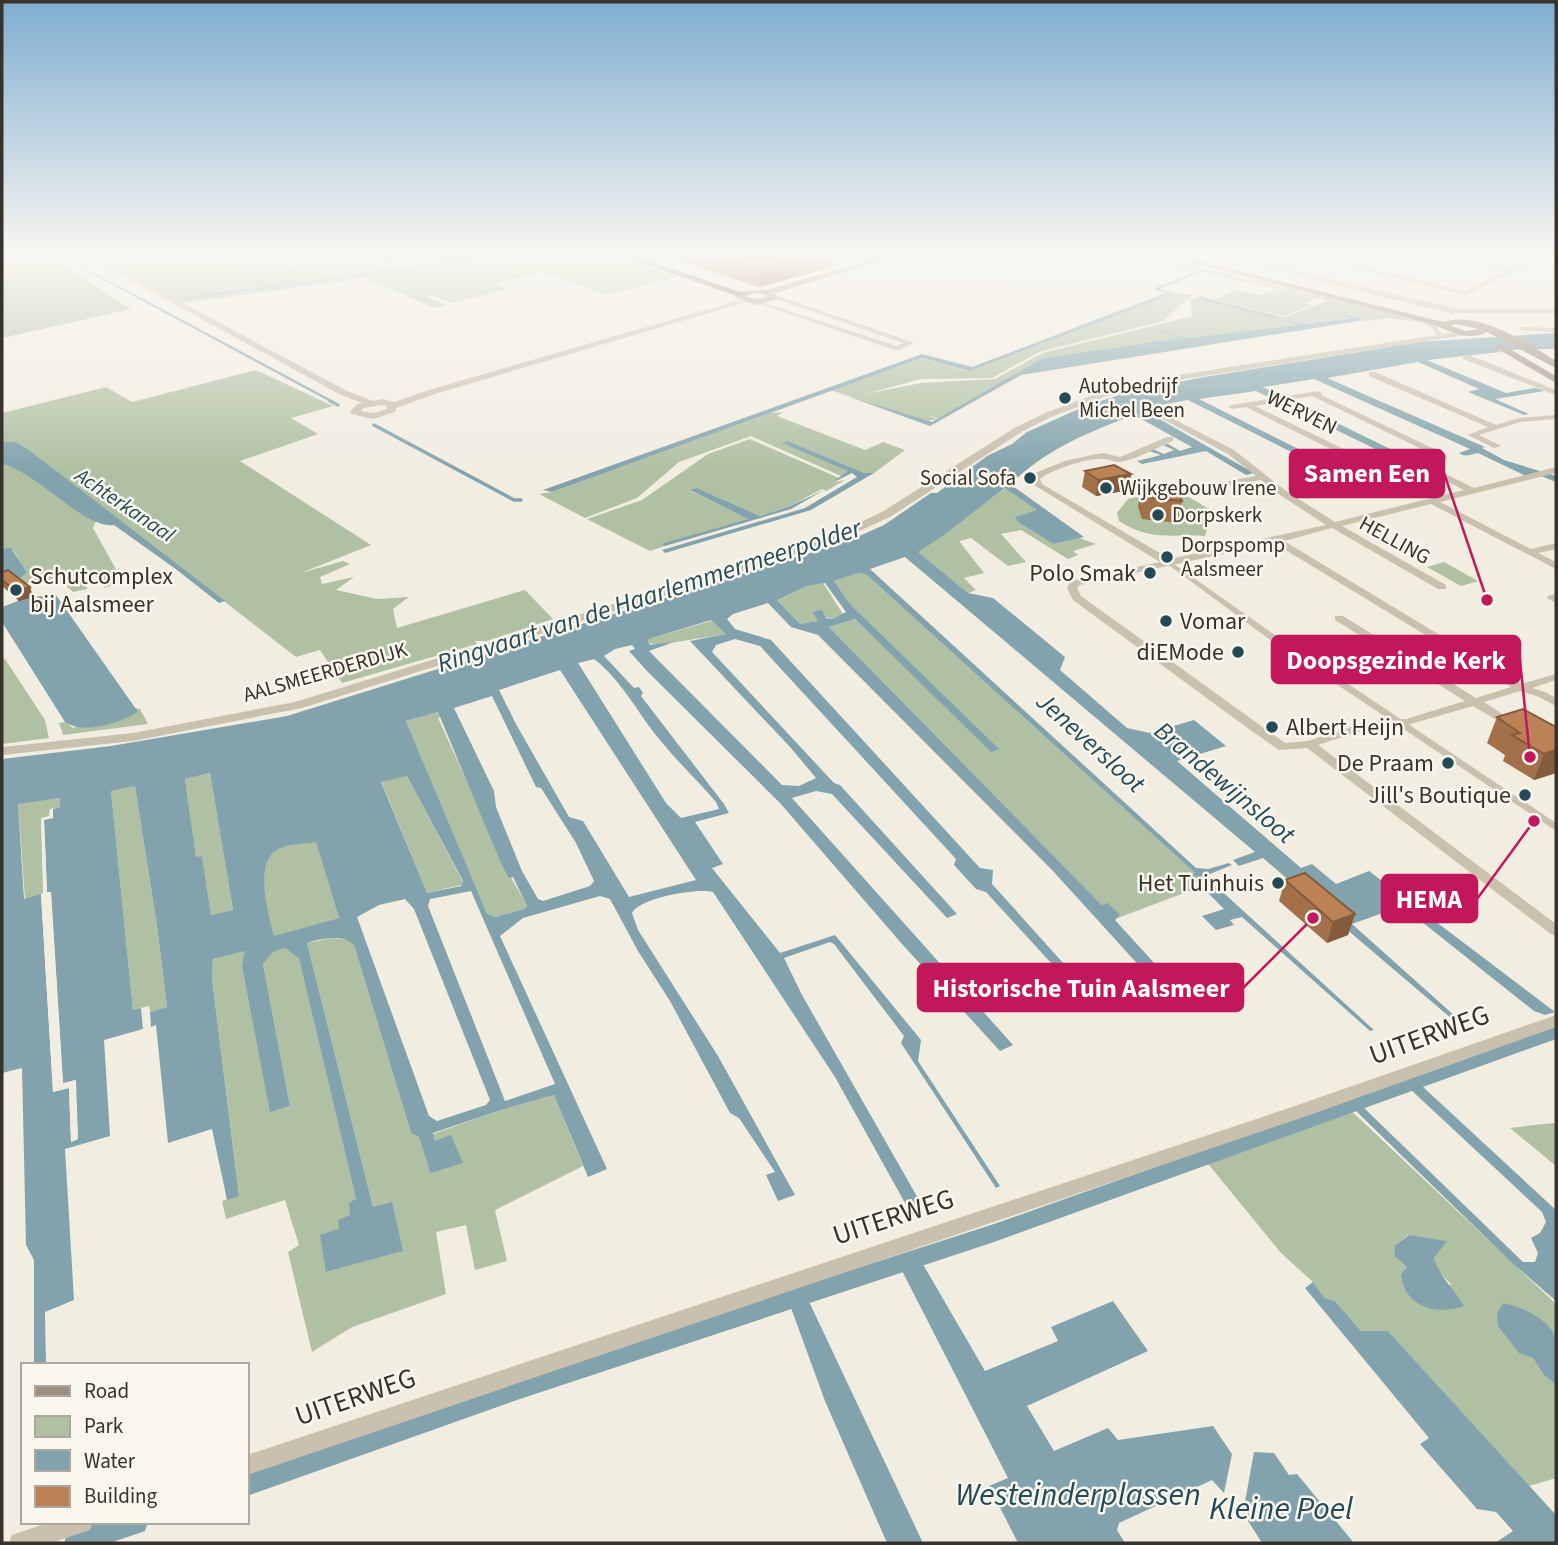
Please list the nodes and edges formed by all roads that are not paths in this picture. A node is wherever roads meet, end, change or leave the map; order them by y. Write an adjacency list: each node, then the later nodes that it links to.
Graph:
1 (222, 328): 15 (street)
2 (650, 328): 20 (street)
3 (836, 328): 4 (street)
4 (869, 328)
5 (1445, 328): 10 (main road); 51 (street, AALSMEERDERDIJK)
6 (1482, 328): 10 (main road)
7 (1490, 328): 10 (main road)
8 (1524, 328): 9 (street)
9 (1556, 330)
10 (1496, 335): 12 (main road); 13 (main road)
11 (1466, 357): 16 (street)
12 (1556, 365)
13 (1556, 380)
14 (1324, 392): 17 (street, WERVEN)
15 (344, 393): 19 (street); 22 (street)
16 (1556, 393)
17 (1312, 394): 21 (street, WERVEN); 30 (street, WERVEN)
18 (1422, 395): 18 (street); 26 (street)
19 (370, 403): 20 (street); 22 (street)
20 (390, 405): 22 (street)
21 (1248, 405): 23 (street, WERVEN); 30 (street, WERVEN)
22 (360, 406)
23 (1232, 407)
24 (1156, 412): 32 (street, HELLING)
25 (1555, 418): 26 (street)
26 (1497, 426): 28 (street)
27 (1170, 439): 29 (street)
28 (1497, 446)
29 (1122, 459): 40 (street)
30 (1419, 464): 34 (street)
31 (1556, 470): 34 (street)
32 (1262, 477): 33 (street); 36 (street, HELLING)
33 (1205, 488)
34 (1473, 491): 35 (street)
35 (1432, 501): 36 (street); 39 (street)
36 (1333, 525): 37 (street); 42 (street, HELLING)
37 (1275, 540): 40 (street); 45 (street)
38 (1556, 546): 39 (street)
39 (1530, 552): 41 (street)
40 (1168, 562): 48 (street); 50 (street)
41 (1556, 566)
42 (1442, 587)
43 (1339, 618): 46 (street)
44 (1556, 677): 45 (street)
45 (1520, 688): 46 (street); 47 (street)
46 (1475, 702): 48 (street); 49 (street)
47 (1556, 703)
48 (1399, 723): 50 (street); 52 (street)
49 (1524, 733)
50 (1309, 744): 53 (street)
51 (2, 751)
52 (1556, 827)
53 (1556, 931)
54 (1556, 1021): 55 (street, UITERWEG)
55 (248, 1465)
56 (76, 1524): 57 (street)
57 (20, 1543)

